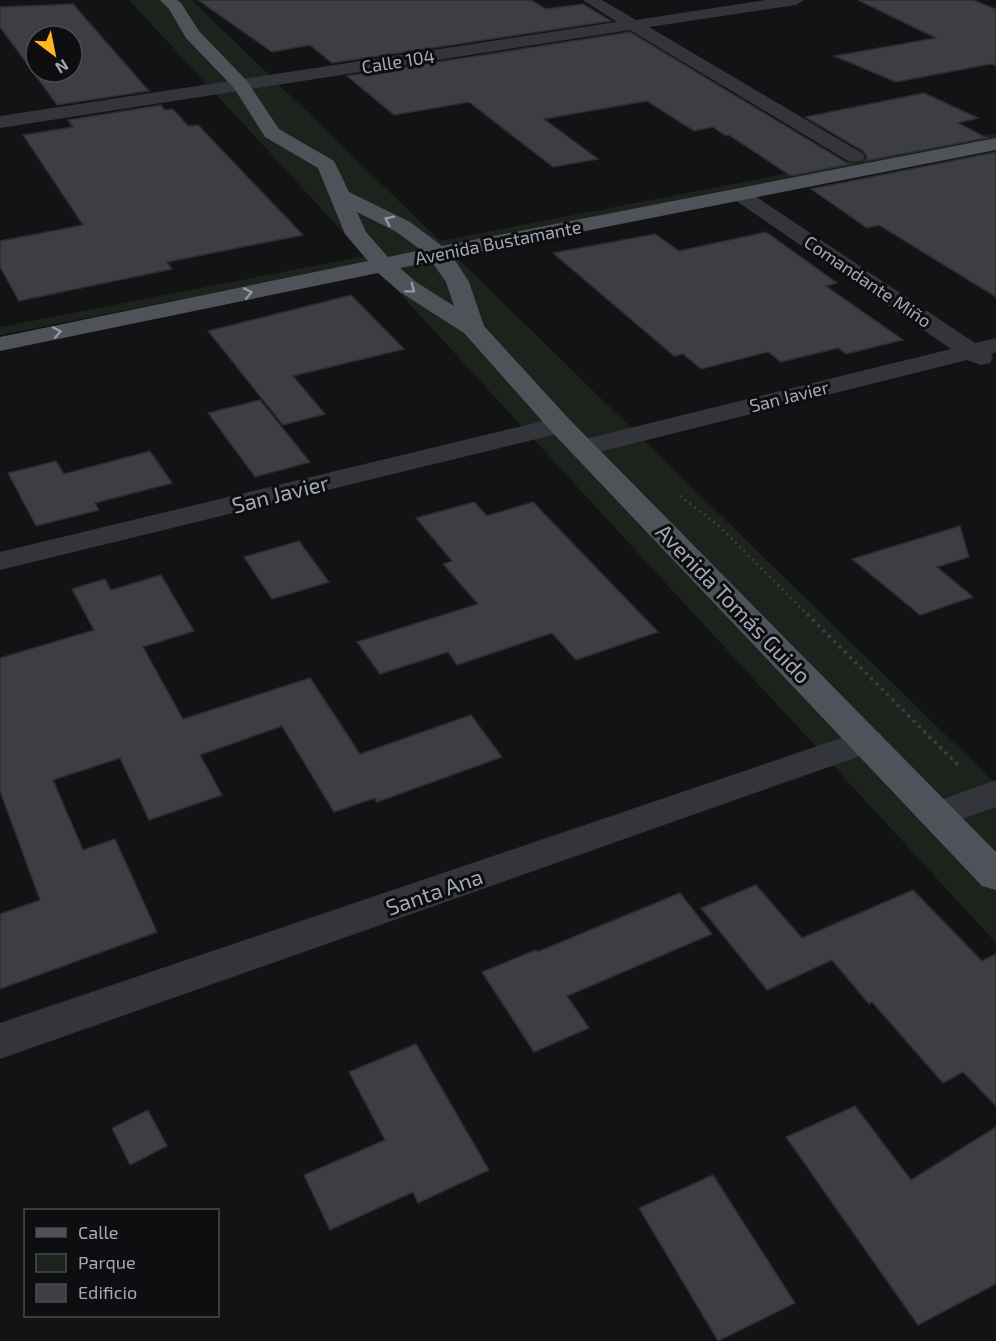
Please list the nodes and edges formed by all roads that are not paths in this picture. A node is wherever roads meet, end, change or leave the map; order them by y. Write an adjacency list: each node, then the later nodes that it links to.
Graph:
1 (168, 0): 5 (main road, Avenida Tomás Guido)
2 (591, 0): 4 (street)
3 (796, 0): 4 (street, Calle 104)
4 (633, 25): 5 (street, Calle 104); 9 (street)
5 (241, 85): 6 (street, Calle 104); 11 (main road, Avenida Tomás Guido)
6 (0, 122)
7 (996, 130): 9 (main road, Avenida Bustamante)
8 (996, 144): 10 (main road, Avenida Bustamante)
9 (855, 157): 12 (main road, Avenida Bustamante)
10 (739, 194): 12 (main road, Avenida Bustamante); 17 (street, Comandante Miño)
11 (338, 195): 12 (main road, Avenida Tomás Guido, one-way to 11); 13 (main road, Avenida Tomás Guido)
12 (429, 248): 13 (main road, Avenida Bustamante); 15 (main road, Avenida Tomás Guido)
13 (377, 258): 14 (main road, Avenida Bustamante); 15 (main road, Avenida Tomás Guido, one-way to 15); 16 (main road, Avenida Bustamante, one-way to 13)
14 (0, 326)
15 (473, 328): 19 (main road, Avenida Tomás Guido)
16 (0, 344)
17 (984, 348): 18 (street, Comandante Miño); 20 (street, San Javier)
18 (996, 368)
19 (560, 425): 20 (main road, Avenida Tomás Guido); 21 (street, San Javier)
20 (583, 448): 22 (main road, Avenida Tomás Guido)
21 (0, 561)
22 (868, 741): 24 (main road, Avenida Tomás Guido); 26 (street, Santa Ana)
23 (996, 793): 24 (street)
24 (937, 815): 25 (main road, Avenida Tomás Guido)
25 (996, 876)
26 (0, 1041)

